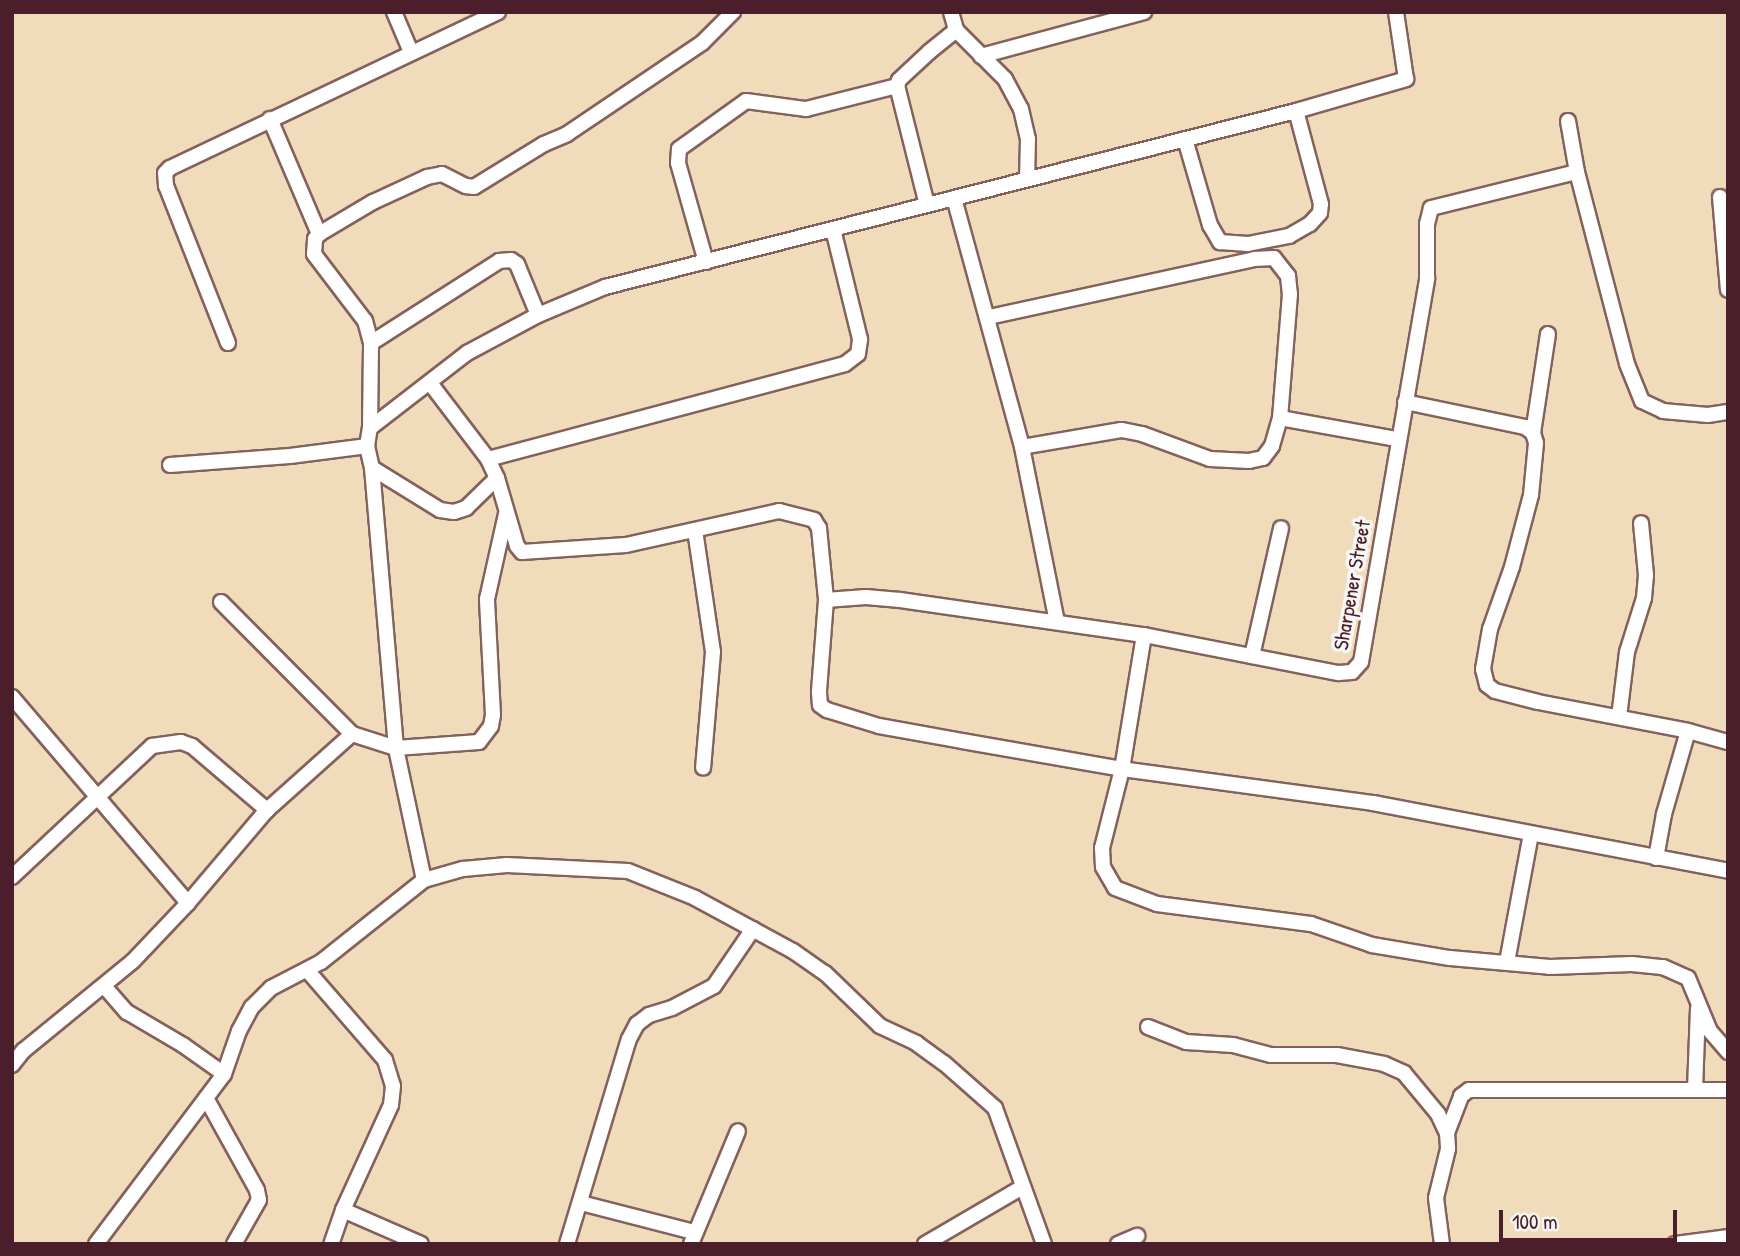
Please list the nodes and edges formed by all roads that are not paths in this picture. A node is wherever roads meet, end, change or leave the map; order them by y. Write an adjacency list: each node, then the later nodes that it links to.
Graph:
1 (394, 12): 8 (street)
2 (498, 12): 8 (street)
3 (733, 12): 21 (street)
4 (951, 12): 7 (street)
5 (1144, 12): 9 (street)
6 (1396, 12): 11 (street)
7 (956, 30): 9 (street); 10 (street)
8 (411, 52): 12 (street)
9 (981, 56): 16 (street)
10 (897, 86): 19 (street); 22 (street)
11 (1296, 111): 14 (street); 14 (street)
12 (270, 119): 21 (street); 27 (street)
13 (1568, 121): 15 (street)
14 (1185, 139): 16 (street)
15 (1577, 172): 30 (street, Sharpener Street); 31 (street)
16 (1027, 179): 18 (street)
17 (1720, 197): 23 (street)
18 (954, 198): 19 (street); 25 (street)
19 (927, 205): 20 (street)
20 (832, 229): 22 (street); 38 (street)
21 (319, 234): 28 (street)
22 (706, 262): 24 (street)
23 (1728, 290)
24 (538, 315): 28 (street); 29 (street)
25 (989, 317): 32 (street); 37 (street)
26 (1548, 334): 34 (street)
27 (228, 343)
28 (371, 344): 33 (street)
29 (430, 383): 33 (street); 38 (street)
30 (1405, 402): 34 (street); 35 (street, Sharpener Street)
31 (1728, 412)
32 (1280, 418): 35 (street); 37 (street)
33 (370, 428): 36 (street)
34 (1533, 433): 52 (street)
35 (1397, 439): 50 (street, Sharpener Street)
36 (367, 446): 39 (street); 40 (street)
37 (1022, 447): 48 (street)
38 (488, 459): 41 (street)
39 (170, 465)
40 (372, 468): 41 (street); 56 (street)
41 (497, 478): 42 (street)
42 (506, 513): 45 (street); 56 (street)
43 (1641, 523): 52 (street)
44 (1281, 528): 50 (street)
45 (695, 530): 46 (street); 57 (street)
46 (826, 600): 48 (street, Sharpener Street); 58 (street)
47 (221, 602): 54 (street)
48 (1057, 622): 49 (street, Sharpener Street)
49 (1144, 635): 50 (street, Sharpener Street); 58 (street)
50 (1252, 656)
51 (12, 697): 59 (street)
52 (1619, 717): 53 (street)
53 (1688, 731): 55 (street); 62 (street)
54 (352, 734): 56 (street); 60 (street)
55 (1728, 742)
56 (396, 748): 65 (street)
57 (703, 768)
58 (1122, 769): 61 (street); 68 (street)
59 (96, 798): 60 (street); 64 (street); 66 (street)
60 (267, 810): 66 (street)
61 (1531, 834): 62 (street); 68 (street)
62 (1656, 858): 63 (street)
63 (1728, 871)
64 (12, 877)
65 (424, 880): 67 (street); 69 (street)
66 (188, 904): 70 (street)
67 (754, 929): 82 (street); 83 (street)
68 (1507, 962): 71 (street)
69 (307, 970): 76 (street); 84 (street)
70 (104, 986): 73 (street); 76 (street)
71 (1698, 1008): 74 (street); 77 (street)
72 (1148, 1027): 81 (street)
73 (18, 1046): 75 (street)
74 (1728, 1052)
75 (12, 1065)
76 (224, 1074): 79 (street)
77 (1695, 1090): 78 (street); 81 (street)
78 (1728, 1090)
79 (206, 1098): 88 (street); 89 (street)
80 (738, 1131): 87 (street)
81 (1447, 1133): 96 (street)
82 (1021, 1188): 93 (street); 94 (street)
83 (580, 1203): 87 (street); 92 (street)
84 (343, 1210): 90 (street); 91 (street)
85 (1137, 1236): 95 (street)
86 (1728, 1237): 97 (street)
87 (692, 1238)
88 (96, 1244)
89 (234, 1244)
90 (331, 1244)
91 (421, 1244)
92 (567, 1244)
93 (925, 1244)
94 (1044, 1244)
95 (1118, 1244)
96 (1442, 1244)
97 (1675, 1244)

